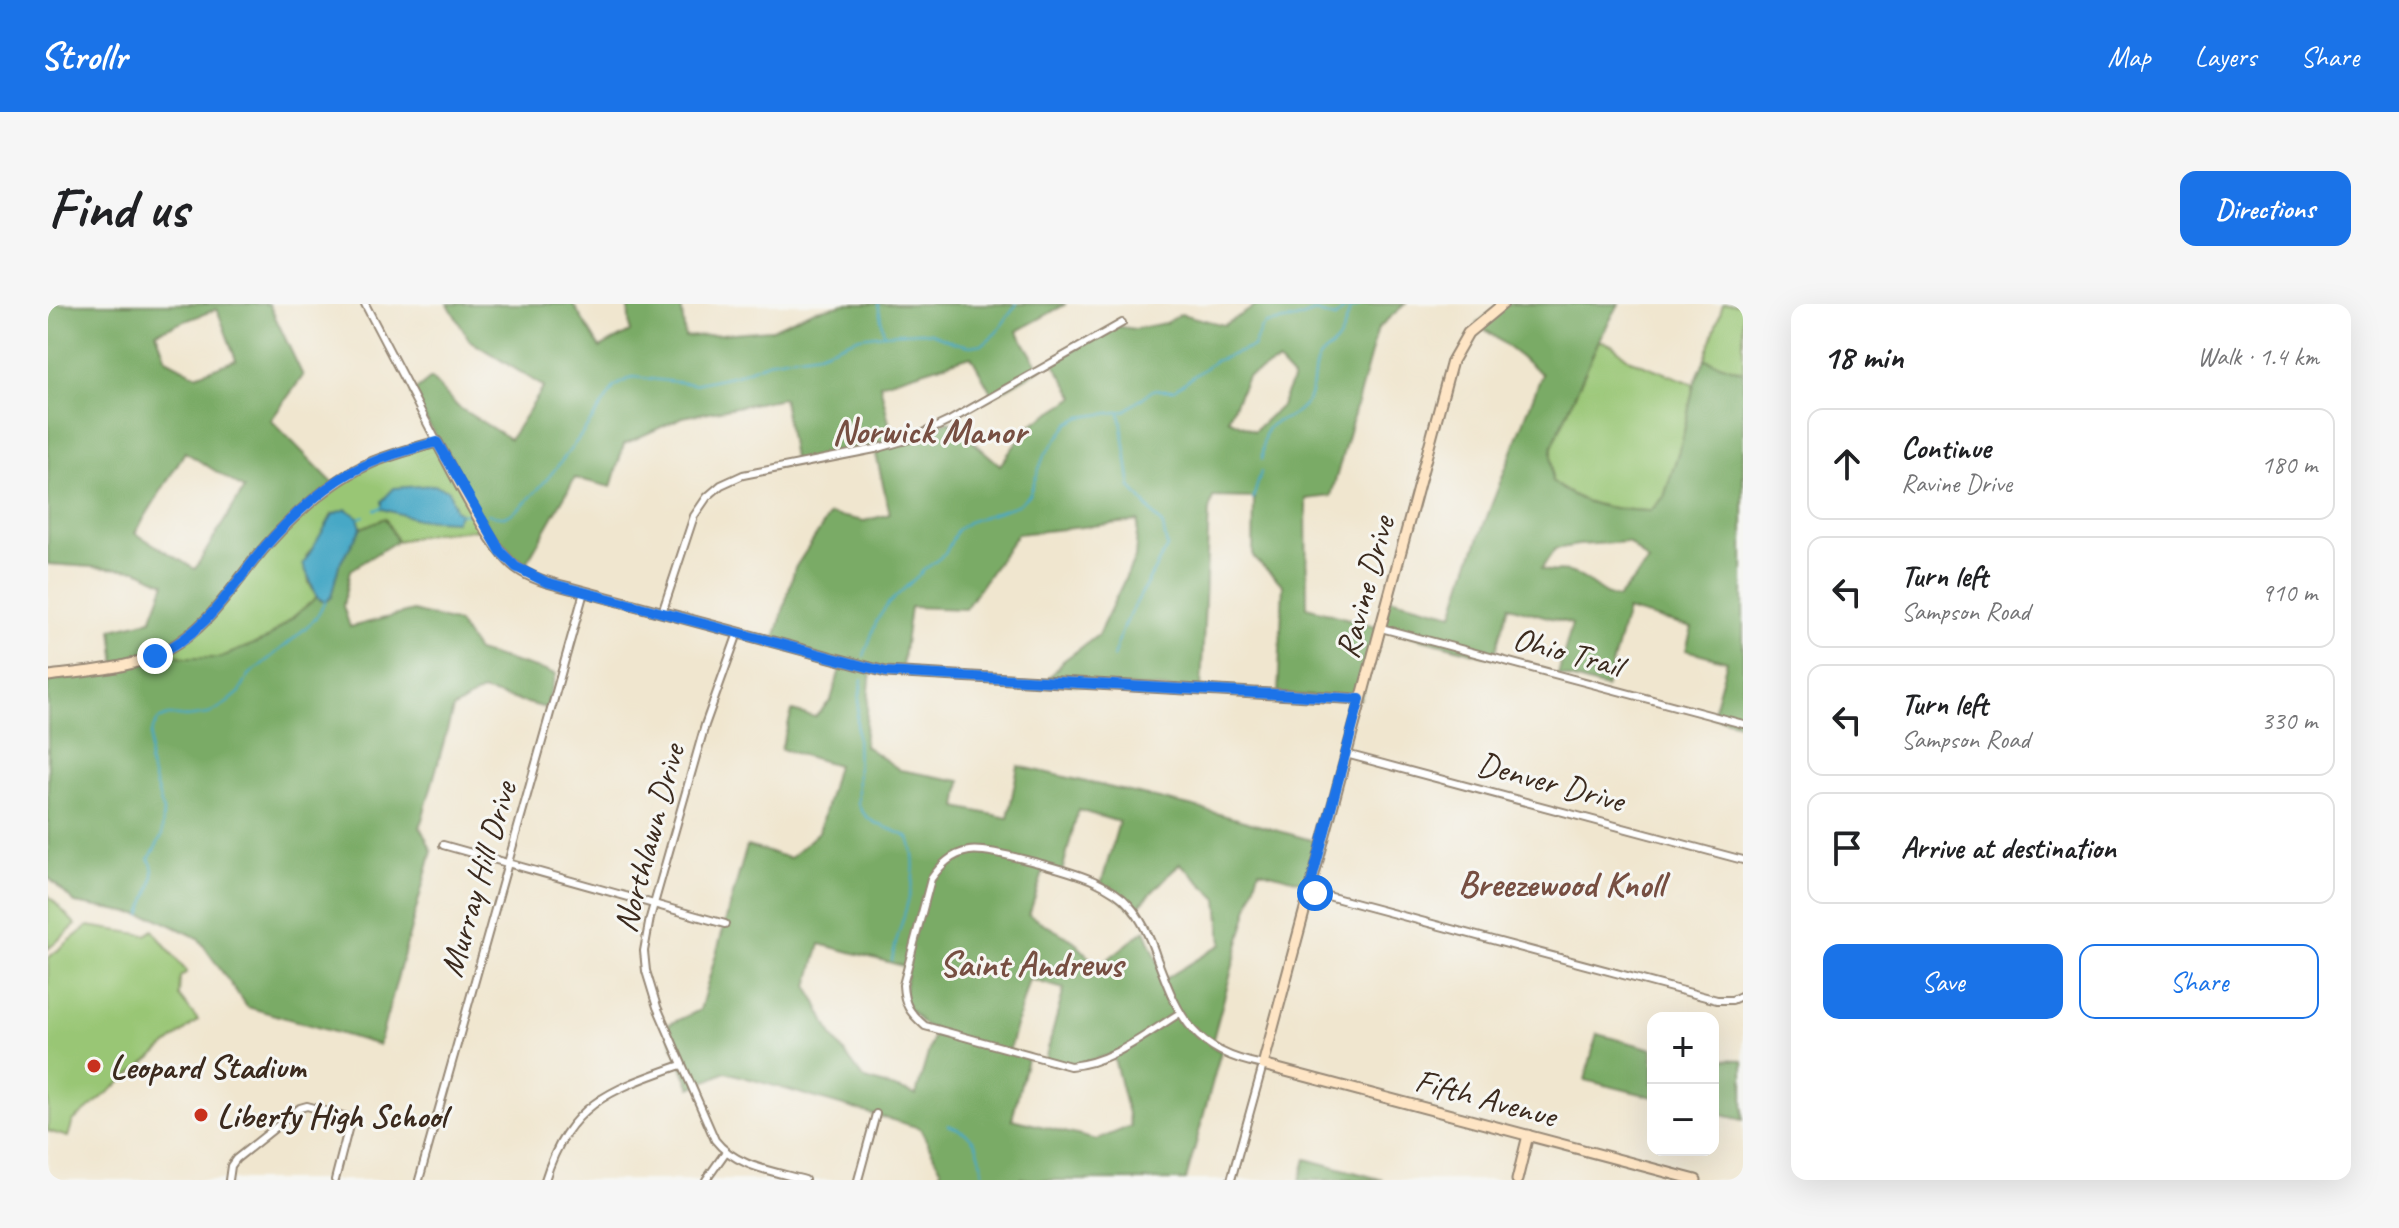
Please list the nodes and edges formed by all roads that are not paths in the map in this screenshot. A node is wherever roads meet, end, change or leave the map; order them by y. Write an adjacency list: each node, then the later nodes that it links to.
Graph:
1 (365, 304): 4 (street)
2 (1503, 304): 7 (street, Ravine Drive)
3 (1122, 323): 6 (street)
4 (437, 442): 5 (street); 9 (street)
5 (584, 592): 6 (street); 15 (street, Murray Hill Drive)
6 (662, 613): 8 (street)
7 (1381, 628): 10 (street, Ravine Drive); 11 (street, Ohio Trail)
8 (738, 633): 10 (street); 17 (street, Northlawn Drive)
9 (48, 676)
10 (1360, 699): 12 (street, Ravine Drive)
11 (1743, 724)
12 (1346, 754): 14 (street, Denver Drive); 16 (street, Ravine Drive)
13 (443, 845): 15 (street)
14 (1743, 860)
15 (508, 863): 17 (street); 28 (street, Murray Hill Drive)
16 (1309, 891): 19 (street); 22 (street, Ravine Drive)
17 (654, 904): 18 (street); 21 (street, Northlawn Drive)
18 (725, 924)
19 (1743, 995)
20 (1180, 1013): 20 (street); 22 (street)
21 (681, 1065): 25 (street, Northlawn Drive); 29 (street)
22 (1263, 1065): 24 (street, Fifth Avenue); 33 (street, Ravine Drive)
23 (876, 1114): 32 (street)
24 (1528, 1135): 34 (street); 35 (street, Fifth Avenue)
25 (725, 1153): 30 (street); 31 (street)
26 (229, 1180): 27 (street)
27 (335, 1180)
28 (419, 1180)
29 (545, 1180)
30 (706, 1180)
31 (805, 1180)
32 (858, 1180)
33 (1231, 1180)
34 (1517, 1180)
35 (1696, 1180)

